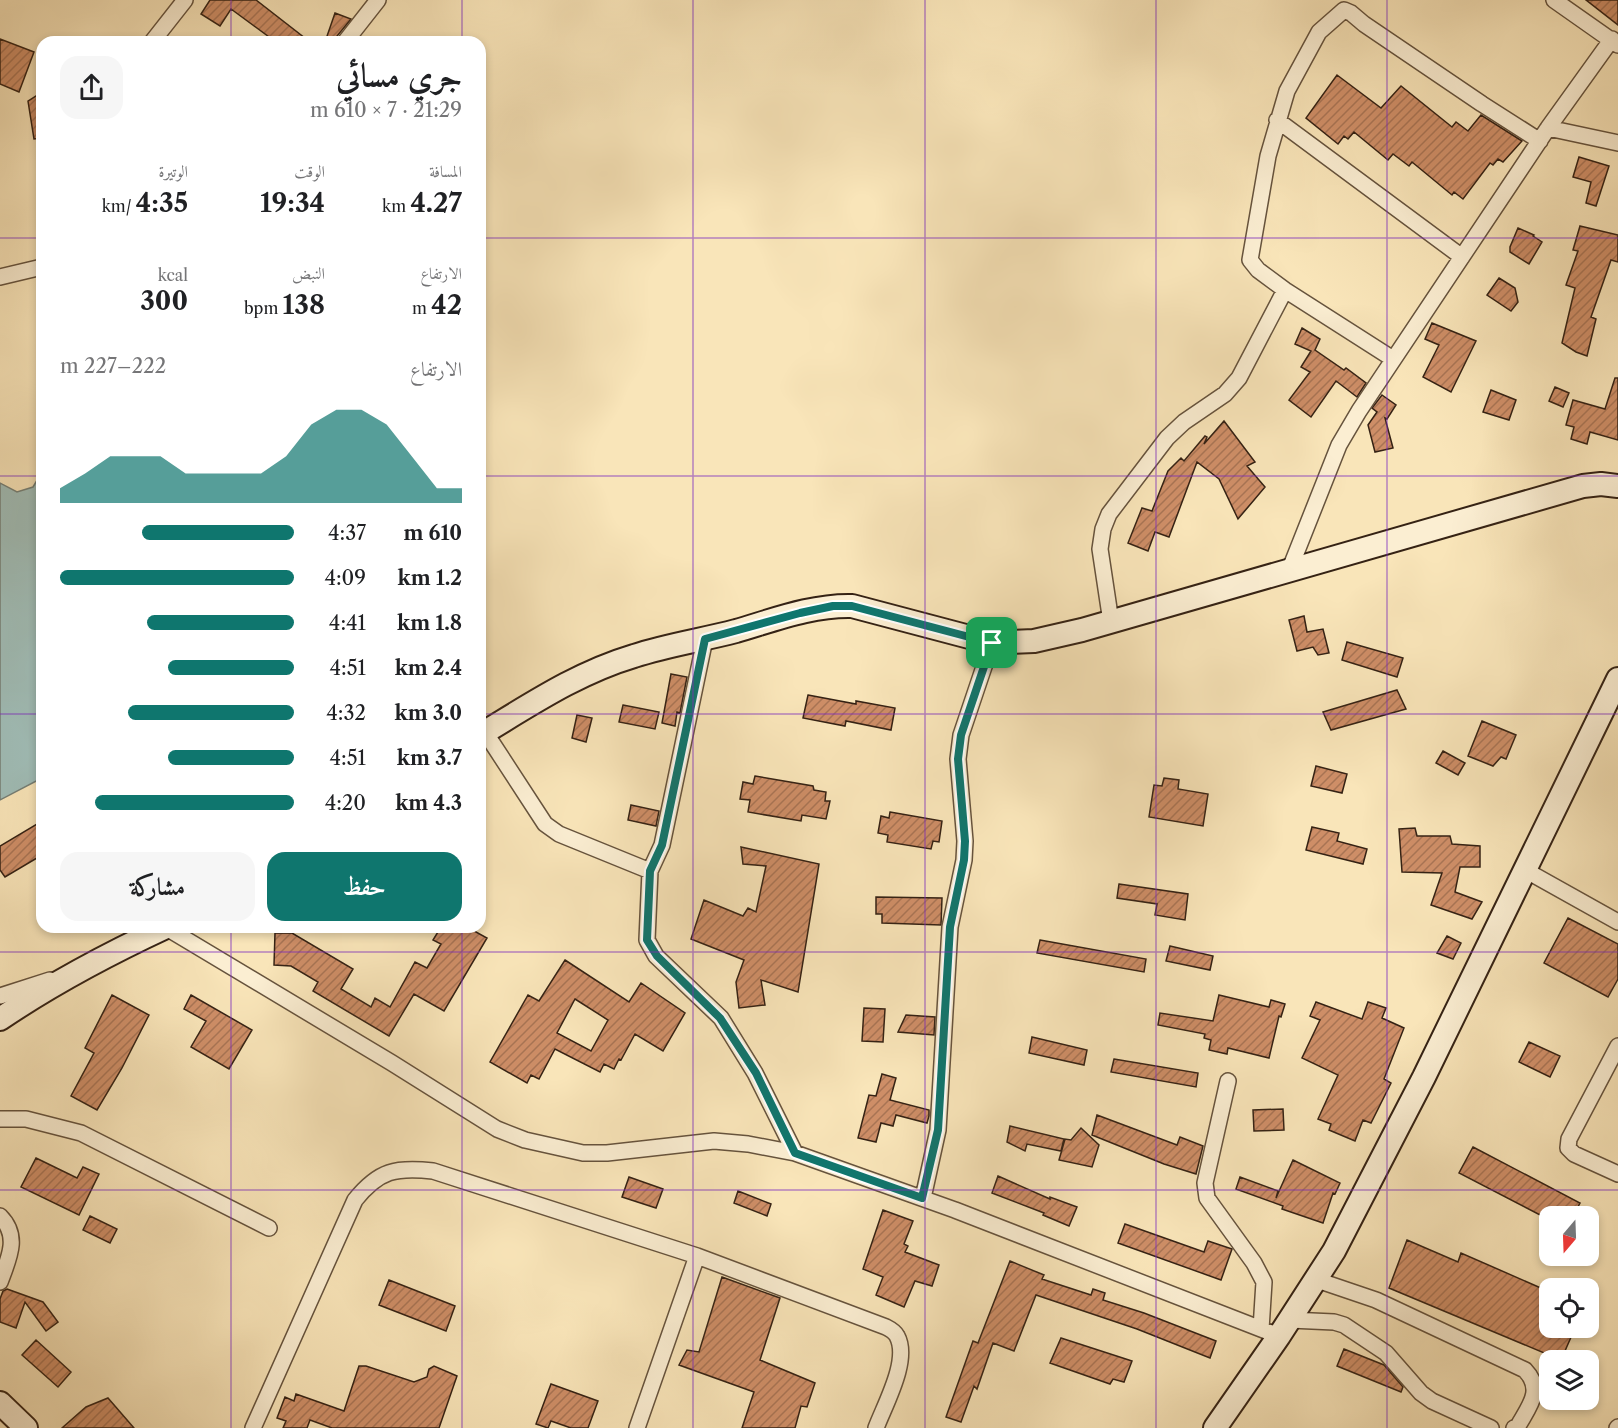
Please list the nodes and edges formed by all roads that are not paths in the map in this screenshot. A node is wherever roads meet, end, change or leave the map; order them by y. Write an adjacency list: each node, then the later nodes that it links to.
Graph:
1 (185, 0): 4 (street)
2 (378, 0): 5 (street)
3 (1554, 0): 6 (street)
4 (157, 36)
5 (350, 36)
6 (1615, 42): 8 (street)
7 (1277, 120): 8 (street); 10 (street); 13 (street)
8 (1544, 134): 9 (street); 10 (street)
9 (1618, 143)
10 (1462, 257): 14 (street)
11 (36, 268): 12 (street)
12 (0, 277)
13 (1285, 290): 14 (street); 17 (street)
14 (1393, 359): 16 (street)
15 (1618, 486): 16 (street)
16 (1289, 571): 17 (street)
17 (1111, 622): 19 (street)
18 (705, 639): 19 (street); 21 (street); 24 (street)
19 (992, 643): 36 (street)
20 (1618, 679): 23 (street)
21 (486, 732)
22 (486, 740): 24 (street)
23 (1525, 870): 25 (street); 40 (street)
24 (650, 871): 34 (street)
25 (1618, 922)
26 (153, 933): 28 (street)
27 (175, 933): 34 (street)
28 (75, 972): 29 (street); 30 (street)
29 (0, 996)
30 (0, 1019)
31 (1618, 1046): 35 (street)
32 (1228, 1081): 42 (street)
33 (0, 1119): 38 (street)
34 (795, 1153): 36 (street)
35 (1618, 1174)
36 (922, 1198): 42 (street)
37 (0, 1216): 41 (street)
38 (269, 1228)
39 (697, 1256): 45 (street); 46 (street); 47 (street)
40 (1317, 1280): 42 (street); 50 (street)
41 (0, 1282)
42 (1277, 1328): 48 (street); 49 (street)
43 (0, 1403): 44 (street)
44 (26, 1428)
45 (253, 1428)
46 (637, 1428)
47 (876, 1428)
48 (1215, 1428)
49 (1491, 1428)
50 (1514, 1428)

